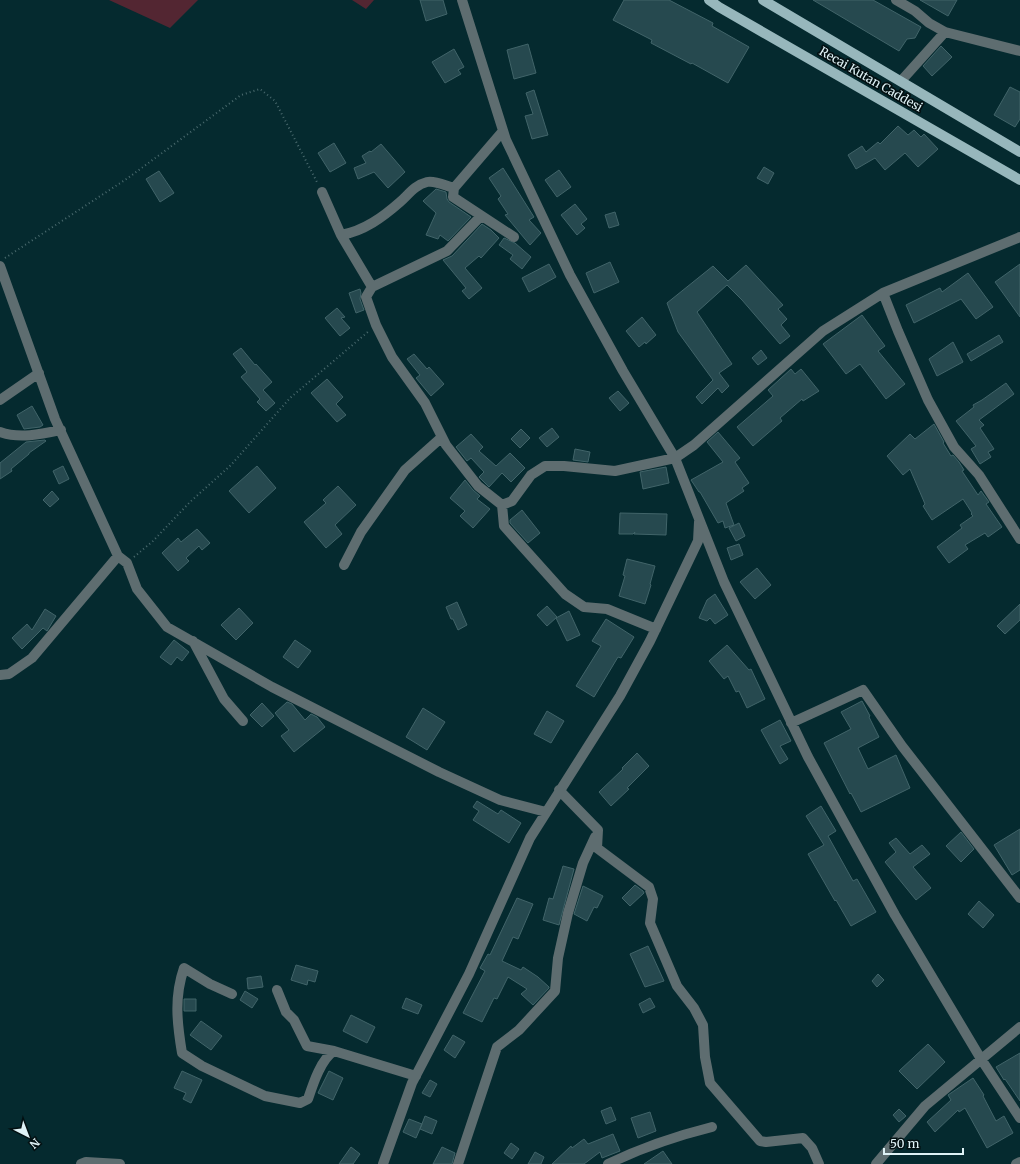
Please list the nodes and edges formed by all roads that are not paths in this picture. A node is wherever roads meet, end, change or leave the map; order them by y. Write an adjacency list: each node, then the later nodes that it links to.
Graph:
1 (462, 0): 8 (street)
2 (709, 0): 10 (main road, Recai Kutan Caddesi)
3 (763, 0): 7 (main road, Recai Kutan Caddesi)
4 (896, 0): 5 (street)
5 (945, 32): 6 (street); 7 (street)
6 (1020, 51)
7 (901, 82): 9 (main road, Recai Kutan Caddesi)
8 (503, 131): 11 (street); 25 (street)
9 (1020, 152)
10 (1020, 180)
11 (454, 188): 13 (street); 14 (street)
12 (322, 192): 14 (street)
13 (481, 216): 15 (street); 18 (street)
14 (342, 235): 18 (street)
15 (514, 237)
16 (1020, 237): 19 (street)
17 (0, 266): 20 (street)
18 (372, 286): 24 (street)
19 (883, 293): 25 (street); 28 (street)
20 (39, 373): 21 (street); 22 (street)
21 (0, 400)
22 (61, 430): 23 (street); 29 (street)
23 (0, 432)
24 (442, 437): 26 (street); 30 (street)
25 (675, 458): 26 (street); 27 (street)
26 (502, 505): 31 (street)
27 (699, 518): 31 (street); 35 (street)
28 (1020, 539)
29 (118, 556): 32 (street); 33 (street)
30 (344, 565)
31 (656, 629): 36 (street)
32 (193, 641): 34 (street); 37 (street)
33 (0, 675)
34 (243, 721)
35 (791, 723): 39 (street); 44 (street)
36 (559, 790): 37 (street); 38 (street)
37 (546, 812): 45 (street)
38 (598, 830): 52 (street); 54 (street)
39 (1020, 898)
40 (277, 990): 43 (street)
41 (232, 994): 43 (street)
42 (1020, 1027): 44 (street)
43 (334, 1051): 45 (street)
44 (981, 1059): 46 (street); 55 (street)
45 (416, 1076): 51 (street)
46 (1020, 1118)
47 (712, 1127): 53 (street)
48 (1020, 1162): 56 (street)
49 (81, 1164): 50 (street)
50 (120, 1164)
51 (383, 1164)
52 (458, 1164)
53 (608, 1164)
54 (819, 1164)
55 (876, 1164)
56 (1016, 1164)

